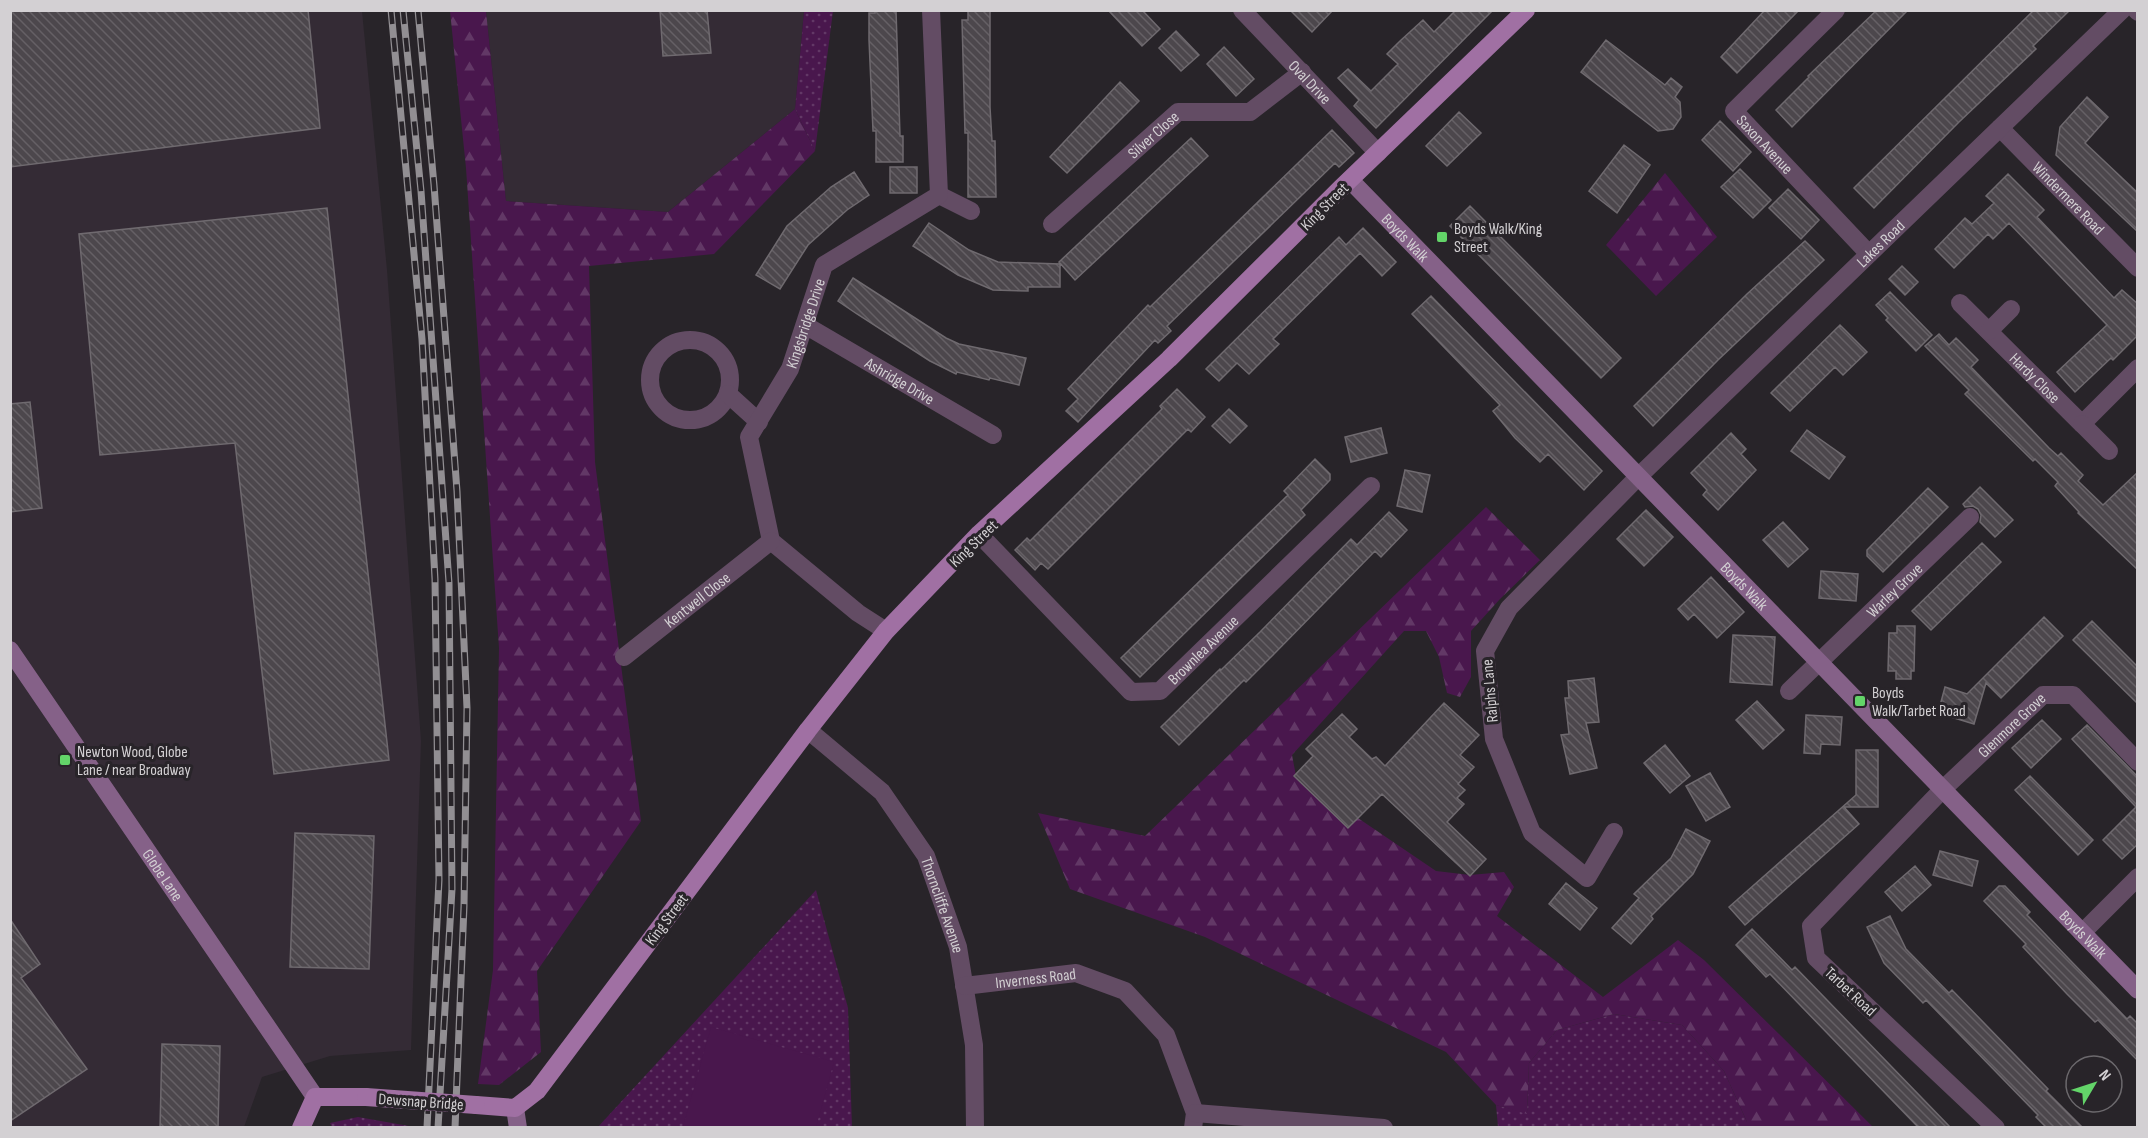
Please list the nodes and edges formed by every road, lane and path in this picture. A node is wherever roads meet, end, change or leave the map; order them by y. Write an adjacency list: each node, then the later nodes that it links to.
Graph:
1 (931, 10): 10 (street)
2 (1526, 10): 8 (main road, King Street)
3 (1836, 10): 13 (street, Saxon Avenue)
4 (2122, 10): 7 (street, Lakes Road)
5 (1251, 13): 6 (street, Oval Drive)
6 (1302, 72): 8 (street, Oval Drive); 12 (street, Silver Close)
7 (2000, 128): 13 (street, Lakes Road); 14 (street, Windermere Road)
8 (1378, 153): 9 (main road, King Street)
9 (1350, 180): 25 (street, Boyds Walk); 28 (main road, King Street)
10 (939, 195): 11 (street); 17 (street, Kingsbridge Drive)
11 (971, 211)
12 (1052, 224)
13 (1869, 254): 25 (street, Lakes Road)
14 (2138, 268)
15 (1960, 303): 18 (street, Hardy Close)
16 (2011, 309): 18 (street)
17 (805, 325): 21 (street, Kingsbridge Drive); 23 (street, Ashridge Drive)
18 (1989, 331): 22 (street, Hardy Close)
19 (2138, 368): 22 (street)
20 (728, 394): 20 (street); 21 (street)
21 (759, 422): 29 (street, Kingsbridge Drive)
22 (2082, 424): 24 (street, Hardy Close)
23 (993, 435)
24 (2109, 451)
25 (1638, 477): 33 (street, Boyds Walk); 38 (street, Ralphs Lane)
26 (1371, 486): 28 (street, Brownlea Avenue)
27 (1970, 517): 33 (street, Warley Grove)
28 (979, 534): 30 (main road, King Street)
29 (771, 541): 30 (street); 32 (street, Kentwell Close)
30 (886, 631): 35 (main road, King Street)
31 (10, 650): 43 (street, Globe Lane)
32 (624, 657)
33 (1818, 662): 34 (street, Warley Grove); 37 (street, Boyds Walk)
34 (1789, 691)
35 (808, 730): 41 (street, Thorncliffe Avenue); 44 (main road, King Street)
36 (2138, 762): 37 (street, Glenmore Grove)
37 (1942, 790): 40 (street, Boyds Walk); 50 (street, Tarbet Road)
38 (1614, 832)
39 (2138, 877): 40 (street)
40 (2082, 933): 42 (street, Boyds Walk)
41 (964, 986): 45 (street, Inverness Road); 48 (street, Thorncliffe Avenue)
42 (2138, 990)
43 (315, 1097): 44 (main road, Dewsnap Bridge, bridge); 46 (main road)
44 (515, 1108): 47 (street)
45 (1194, 1120): 49 (street)
46 (301, 1128)
47 (518, 1128)
48 (975, 1128)
49 (1384, 1128)
50 (1996, 1128)

